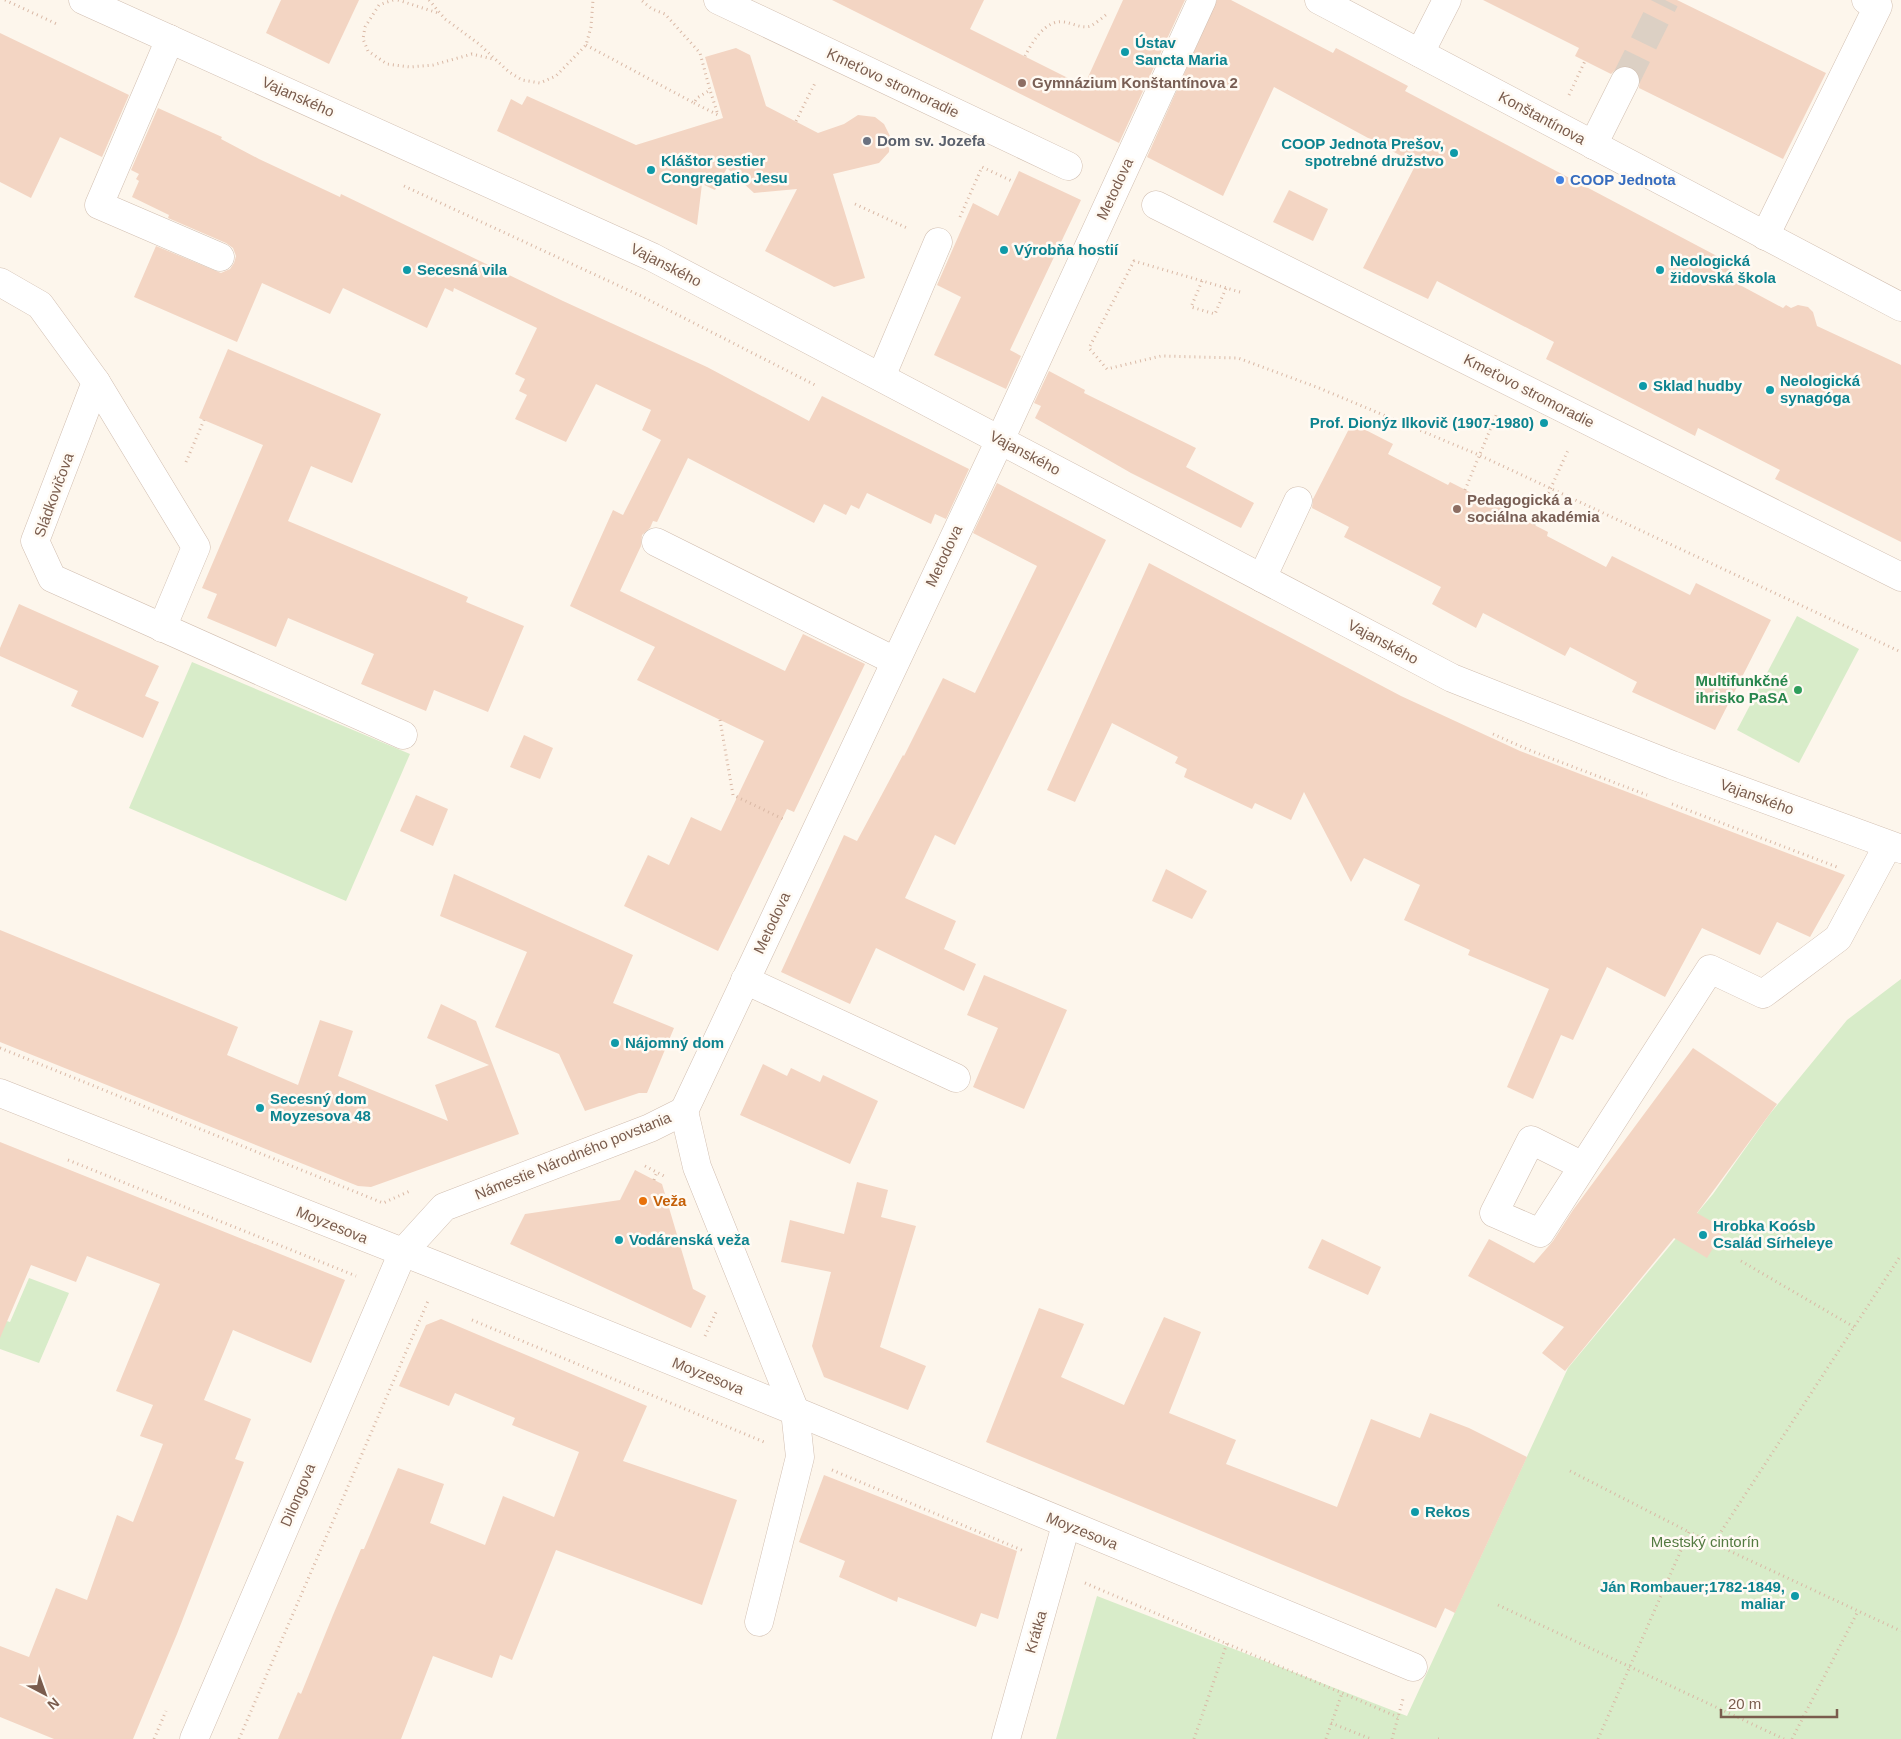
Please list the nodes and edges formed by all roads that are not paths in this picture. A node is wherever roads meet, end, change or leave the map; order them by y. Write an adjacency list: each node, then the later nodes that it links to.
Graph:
1 (83, 0): 7 (street, Vajanského)
2 (718, 0): 11 (street, Kmeťovo stromoradie)
3 (1202, 0): 20 (street, Metodova)
4 (1319, 0): 8 (street, Konštantínova)
5 (1448, 0): 8 (street)
6 (1866, 0): 13 (street)
7 (170, 39): 15 (street); 18 (street, Vajanského)
8 (1420, 53): 10 (street, Konštantínova)
9 (1625, 81): 10 (street)
10 (1593, 145): 13 (street, Konštantínova)
11 (1068, 166)
12 (1156, 205): 23 (street, Kmeťovo stromoradie)
13 (1765, 236): 17 (street, Konštantínova)
14 (938, 242): 18 (street)
15 (220, 257)
16 (0, 282): 19 (street)
17 (1901, 307)
18 (881, 378): 20 (street, Vajanského)
19 (96, 382): 25 (street); 25 (street, Sládkovičova)
20 (1000, 440): 24 (street, Vajanského); 26 (street, Metodova)
21 (1298, 501): 24 (street)
22 (656, 542): 26 (street)
23 (1901, 577)
24 (1262, 578): 28 (street, Vajanského)
25 (162, 628): 27 (street, Sládkovičova)
26 (895, 661): 29 (street, Metodova)
27 (403, 735)
28 (1894, 847): 33 (street, Vajanského)
29 (745, 980): 30 (street); 32 (street, Metodova)
30 (956, 1078)
31 (0, 1093): 34 (street, Moyzesova)
32 (684, 1111): 34 (street, Námestie Národného povstania); 35 (street, Námestie Národného povstania)
33 (1583, 1166)
34 (403, 1252): 35 (street, Moyzesova); 39 (street, Dilongova)
35 (795, 1411): 36 (street, Moyzesova); 37 (street, Námestie Národného povstania)
36 (1066, 1525): 38 (street, Moyzesova); 40 (street, Krátka)
37 (759, 1622)
38 (1413, 1667)
39 (194, 1739)
40 (1006, 1739)

